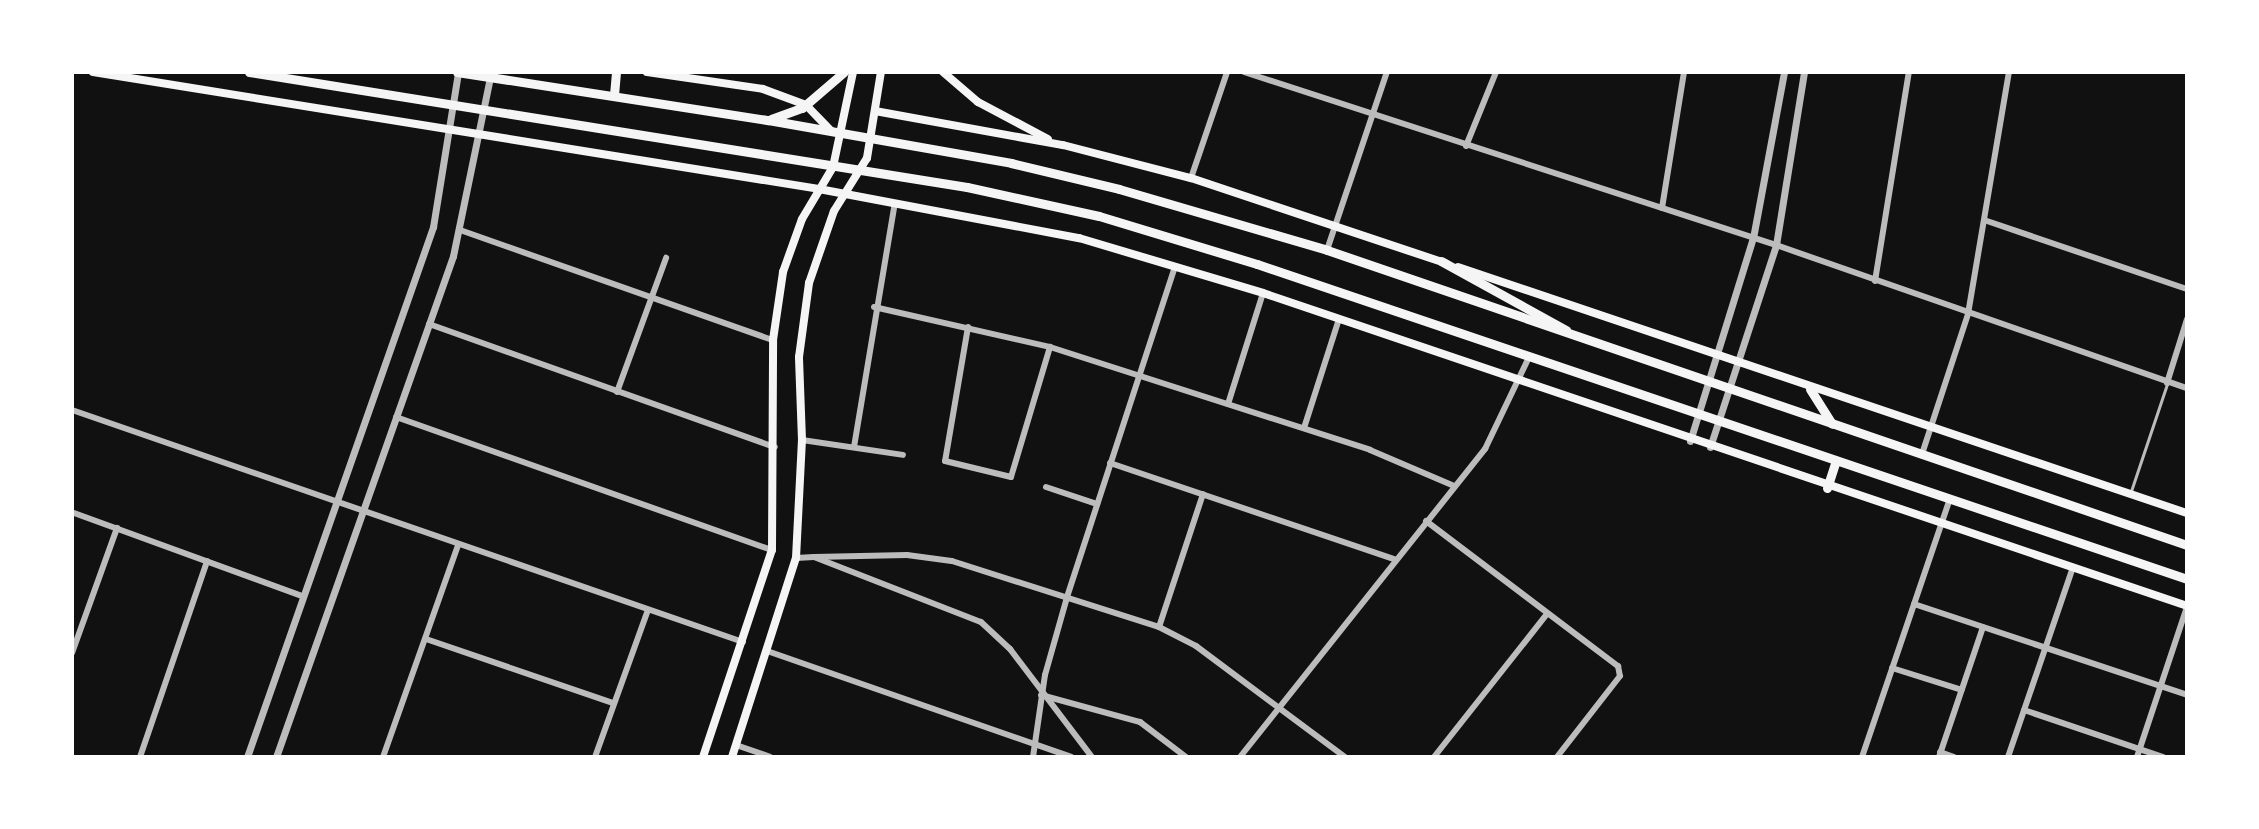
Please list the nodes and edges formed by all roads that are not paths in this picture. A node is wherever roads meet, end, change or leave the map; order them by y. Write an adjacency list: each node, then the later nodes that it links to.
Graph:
1 (93, 72): 27 (main road)
2 (249, 72): 21 (main road)
3 (458, 72): 19 (main road); 21 (street)
4 (616, 72): 20 (main road)
5 (647, 72): 22 (main road)
6 (844, 72): 22 (main road)
7 (853, 72): 29 (main road)
8 (881, 72): 24 (main road)
9 (943, 72): 32 (main road)
10 (1227, 72): 36 (street)
11 (1244, 72): 25 (street)
12 (1387, 72): 25 (street)
13 (1496, 72): 33 (street)
14 (1684, 72): 40 (street)
15 (1784, 72): 44 (street)
16 (1804, 72): 45 (street)
17 (1909, 72): 50 (street)
18 (2009, 72): 41 (street)
19 (490, 74): 20 (main road); 23 (street)
20 (614, 95): 26 (main road)
21 (453, 104): 23 (main road); 27 (street)
22 (806, 105): 26 (main road); 28 (main road)
23 (485, 109): 30 (street); 34 (main road)
24 (875, 111): 31 (main road); 32 (main road)
25 (1372, 116): 33 (street); 42 (street)
26 (768, 120): 28 (main road)
27 (450, 130): 30 (main road); 97 (street)
28 (831, 132): 29 (main road)
29 (842, 134): 31 (main road); 34 (main road)
30 (481, 136): 37 (main road); 43 (street)
31 (871, 139): 35 (main road); 46 (main road)
32 (1063, 145): 36 (main road)
33 (1466, 146): 40 (street)
34 (833, 167): 35 (main road); 37 (main road)
35 (861, 171): 38 (main road); 63 (main road)
36 (1191, 178): 42 (main road)
37 (819, 189): 38 (main road); 60 (main road)
38 (843, 194): 39 (main road); 82 (main road)
39 (895, 203): 49 (main road); 54 (street)
40 (1662, 208): 44 (street)
41 (1987, 221): 51 (street); 55 (street)
42 (1334, 224): 46 (street); 48 (main road)
43 (460, 230): 53 (street); 58 (street)
44 (1753, 238): 45 (street); 64 (street)
45 (1776, 245): 50 (street); 65 (street)
46 (1327, 250): 61 (main road)
47 (666, 258): 53 (street)
48 (1441, 261): 61 (main road); 64 (main road)
49 (1175, 267): 52 (main road); 66 (street)
50 (1875, 281): 55 (street)
51 (2187, 289)
52 (1263, 293): 56 (main road); 74 (street)
53 (650, 299): 60 (street); 73 (street)
54 (874, 307): 59 (street); 85 (street)
55 (1968, 314): 68 (street); 81 (street)
56 (1339, 319): 67 (main road); 80 (street)
57 (2187, 319): 68 (street)
58 (429, 324): 73 (street); 77 (street)
59 (968, 327): 62 (street); 62 (street)
60 (773, 340): 84 (main road)
61 (1590, 343): 69 (main road)
62 (1050, 347): 66 (street)
63 (1529, 357): 67 (street); 76 (main road)
64 (1718, 359): 65 (main road); 69 (street)
65 (1737, 365): 71 (main road); 72 (street)
66 (1140, 375): 74 (street); 90 (street)
67 (1520, 380): 83 (main road); 91 (street)
68 (2167, 383): 70 (street); 95 (lane)
69 (1710, 384): 72 (main road); 76 (street)
70 (2187, 388)
71 (1810, 389): 79 (main road); 81 (main road)
72 (1729, 390): 78 (street); 79 (main road)
73 (617, 392): 84 (street)
74 (1228, 404): 80 (street)
75 (72, 410): 97 (street)
76 (1700, 414): 78 (main road); 83 (street)
77 (396, 417): 99 (street); 107 (street)
78 (1719, 421): 86 (street); 89 (main road)
79 (1832, 424): 87 (main road)
80 (1304, 428): 91 (street)
81 (1930, 429): 87 (street); 95 (main road)
82 (802, 440): 85 (street); 109 (main road)
83 (1690, 441): 86 (main road)
84 (775, 447): 107 (main road)
85 (854, 447): 88 (street)
86 (1710, 447): 93 (main road)
87 (1922, 454): 106 (main road)
88 (903, 455)
89 (1836, 460): 93 (main road); 96 (main road)
90 (1110, 463): 94 (street); 98 (street)
91 (1454, 486): 102 (street)
92 (1046, 487): 98 (street)
93 (1827, 488): 103 (main road)
94 (1203, 494): 110 (street); 120 (street)
95 (2130, 494): 101 (main road)
96 (1950, 499): 103 (street); 113 (main road)
97 (336, 500): 99 (street); 114 (street)
98 (1097, 504): 115 (street)
99 (362, 509): 105 (street); 142 (street)
100 (74, 513): 104 (street)
101 (2187, 513)
102 (1426, 521): 110 (street); 119 (street)
103 (1942, 523): 112 (main road); 116 (street)
104 (117, 528): 111 (street); 126 (street)
105 (458, 545): 118 (street); 122 (street)
106 (2187, 545)
107 (772, 550): 123 (main road)
108 (814, 557): 109 (street); 115 (street); 130 (street)
109 (796, 558): 125 (main road)
110 (1394, 559): 133 (street)
111 (207, 561): 114 (street); 140 (street)
112 (2073, 567): 117 (main road); 124 (street)
113 (2187, 579)
114 (302, 596): 141 (street)
115 (1067, 597): 120 (street); 130 (street)
116 (1914, 604): 121 (street); 127 (street)
117 (2187, 606): 128 (street)
118 (648, 610): 123 (street); 132 (street)
119 (1547, 614): 153 (street); 154 (street)
120 (1159, 627): 133 (street)
121 (1983, 627): 124 (street); 129 (street)
122 (426, 639): 132 (street); 143 (street)
123 (743, 642): 145 (main road)
124 (2045, 647): 128 (street); 134 (street)
125 (770, 652): 135 (main road); 136 (street)
126 (72, 653)
127 (1892, 668): 129 (street); 155 (street)
128 (2161, 686): 131 (street); 137 (street)
129 (1962, 690): 139 (street)
130 (1041, 695): 136 (street); 150 (street); 151 (street)
131 (2187, 695)
132 (613, 703): 144 (street)
133 (1280, 706): 138 (street); 152 (street)
134 (2024, 710): 137 (street); 157 (street)
135 (736, 745): 146 (main road); 147 (street)
136 (1036, 746): 148 (street); 149 (street)
137 (2138, 753): 158 (street)
138 (1244, 755)
139 (1940, 755): 156 (street)
140 (140, 757)
141 (247, 757)
142 (276, 757)
143 (383, 757)
144 (595, 757)
145 (703, 757)
146 (732, 757)
147 (770, 757)
148 (1033, 757)
149 (1071, 757)
150 (1092, 757)
151 (1186, 757)
152 (1345, 757)
153 (1434, 757)
154 (1557, 757)
155 (1862, 757)
156 (1954, 757)
157 (2008, 757)
158 (2163, 757)

